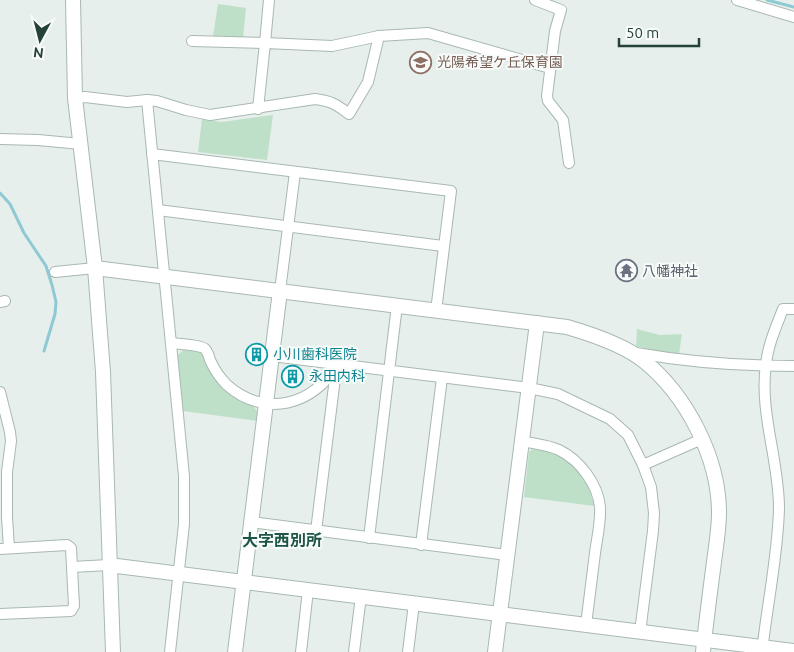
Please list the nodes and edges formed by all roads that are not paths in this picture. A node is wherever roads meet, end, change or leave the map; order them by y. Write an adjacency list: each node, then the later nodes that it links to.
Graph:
1 (73, 0): 10 (street)
2 (269, 0): 8 (street)
3 (535, 0): 9 (street)
4 (737, 0): 5 (street)
5 (794, 17)
6 (379, 36): 8 (street); 9 (street); 12 (street)
7 (192, 41): 8 (street)
8 (265, 43): 12 (street)
9 (550, 68): 16 (street)
10 (75, 98): 11 (street); 14 (street)
11 (147, 100): 12 (street); 15 (street)
12 (258, 108)
13 (3, 139): 14 (street)
14 (81, 144): 21 (street)
15 (152, 154): 17 (street); 18 (street)
16 (569, 163)
17 (295, 172): 19 (street); 20 (street)
18 (158, 210): 19 (street); 23 (street)
19 (288, 227): 20 (street); 24 (street)
20 (444, 246): 27 (street)
21 (95, 268): 22 (street); 23 (street); 49 (street)
22 (55, 272)
23 (165, 276): 24 (street); 29 (street)
24 (280, 292): 25 (street); 31 (street)
25 (397, 306): 27 (street); 35 (street)
26 (794, 309): 33 (street)
27 (436, 311): 28 (street)
28 (537, 322): 30 (street); 37 (street)
29 (172, 343): 39 (street); 51 (street)
30 (629, 352): 33 (street); 40 (street)
31 (272, 356): 32 (street); 39 (street)
32 (337, 364): 35 (street); 39 (street); 44 (street)
33 (765, 366): 34 (street); 61 (street)
34 (794, 366)
35 (390, 371): 36 (street); 45 (street)
36 (442, 378): 37 (street); 46 (street)
37 (529, 388): 41 (street); 42 (street)
38 (0, 392): 47 (street)
39 (266, 403): 43 (street)
40 (702, 438): 42 (street); 60 (street)
41 (522, 442): 48 (street); 58 (street)
42 (643, 465): 59 (street)
43 (251, 522): 44 (street); 52 (street)
44 (316, 531): 45 (street)
45 (369, 538): 46 (street)
46 (421, 545): 48 (street)
47 (4, 549): 50 (street)
48 (507, 555): 57 (street)
49 (110, 565): 50 (street); 51 (street); 63 (street)
50 (72, 567): 56 (street)
51 (180, 574): 52 (street); 64 (street)
52 (244, 581): 53 (street); 65 (street)
53 (308, 590): 54 (street); 66 (street)
54 (361, 596): 55 (street); 67 (street)
55 (414, 603): 57 (street); 68 (street)
56 (0, 614)
57 (500, 614): 58 (street); 69 (street)
58 (586, 625): 59 (street)
59 (640, 632): 60 (street)
60 (703, 646): 61 (street)
61 (762, 650): 62 (street)
62 (794, 651)
63 (113, 652)
64 (170, 652)
65 (235, 652)
66 (300, 652)
67 (354, 652)
68 (408, 652)
69 (495, 652)

